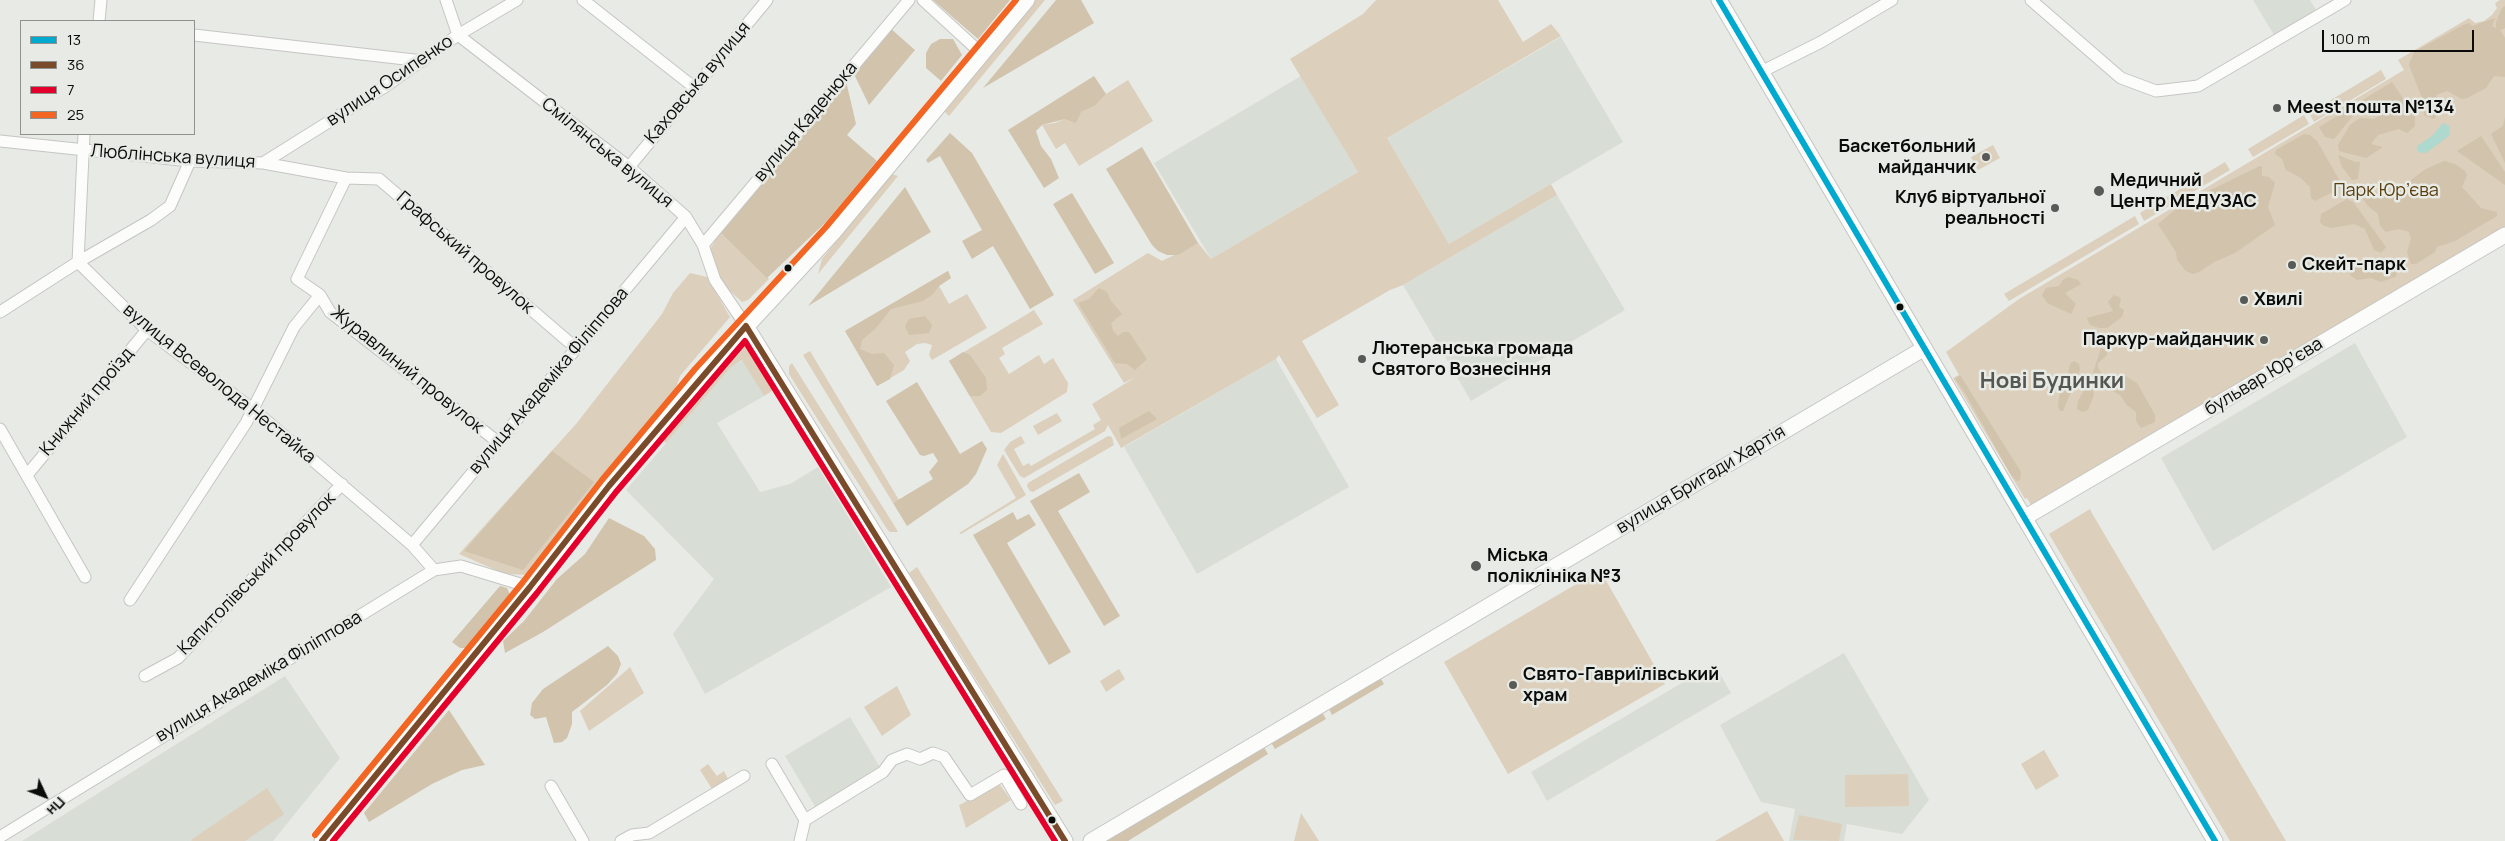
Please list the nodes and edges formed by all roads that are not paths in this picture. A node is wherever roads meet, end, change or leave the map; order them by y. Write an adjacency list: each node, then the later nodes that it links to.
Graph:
1 (100, 0): 13 (street)
2 (446, 0): 15 (street)
3 (516, 0): 15 (street, вулиця Осипенко)
4 (583, 0): 19 (street)
5 (909, 0): 29 (street, вулиця Каденюка)
6 (923, 0): 16 (street)
7 (1026, 0): 16 (street)
8 (1720, 0): 18 (street)
9 (1892, 0): 18 (street)
10 (2031, 0): 11 (street)
11 (2345, 0)
12 (764, 1): 19 (street, Каховська вулиця)
13 (99, 20)
14 (195, 34): 17 (street)
15 (458, 35): 17 (street, вулиця Осипенко); 25 (street, Смілянська вулиця)
16 (982, 54): 33 (street)
17 (423, 61): 24 (street, вулиця Осипенко)
18 (1763, 71): 36 (street)
19 (694, 88): 25 (street, Каховська вулиця)
20 (84, 135): 22 (street)
21 (0, 141): 22 (street, Люблінська вулиця)
22 (82, 150): 23 (street, Люблінська вулиця); 30 (street)
23 (190, 161): 24 (street, Люблінська вулиця); 30 (street)
24 (263, 163): 26 (street, Люблінська вулиця)
25 (629, 167): 27 (street, Смілянська вулиця)
26 (346, 178): 31 (street); 35 (street, Графський провулок)
27 (686, 217): 29 (street, Смілянська вулиця); 35 (street, вулиця Академіка Філіппова)
28 (2505, 236): 42 (street, бульвар Юрʼєва)
29 (703, 244): 33 (street, Смілянська вулиця)
30 (78, 262): 32 (street); 34 (street, вулиця Всеволода Нестайка)
31 (320, 295): 37 (street); 39 (street, Журавлиний провулок)
32 (0, 312)
33 (746, 326): 46 (street); 59 (street)
34 (148, 330): 37 (street, вулиця Всеволода Нестайка); 40 (street, Книжний проїзд)
35 (576, 348): 39 (street, вулиця Академіка Філіппова)
36 (1923, 349): 42 (street); 60 (street, вулиця Бригади Хартія)
37 (254, 410): 41 (street, вулиця Всеволода Нестайка); 47 (street)
38 (0, 429): 40 (street)
39 (498, 442): 43 (street, вулиця Академіка Філіппова)
40 (26, 475): 45 (street)
41 (342, 484): 43 (street, вулиця Всеволода Нестайка); 48 (street, Капитолівський провулок)
42 (2024, 518): 61 (street)
43 (412, 546): 44 (street, вулиця Всеволода Нестайка)
44 (434, 570): 46 (street, вулиця Академіка Філіппова); 54 (street, вулиця Академіка Філіппова)
45 (85, 577)
46 (530, 587): 55 (street)
47 (130, 600)
48 (145, 676)
49 (772, 764): 53 (street)
50 (744, 776): 57 (street)
51 (551, 786): 56 (street)
52 (1021, 804): 53 (street)
53 (805, 820): 58 (street)
54 (0, 838)
55 (322, 841)
56 (583, 841)
57 (621, 841)
58 (800, 841)
59 (1065, 841)
60 (1091, 841)
61 (2215, 841)

